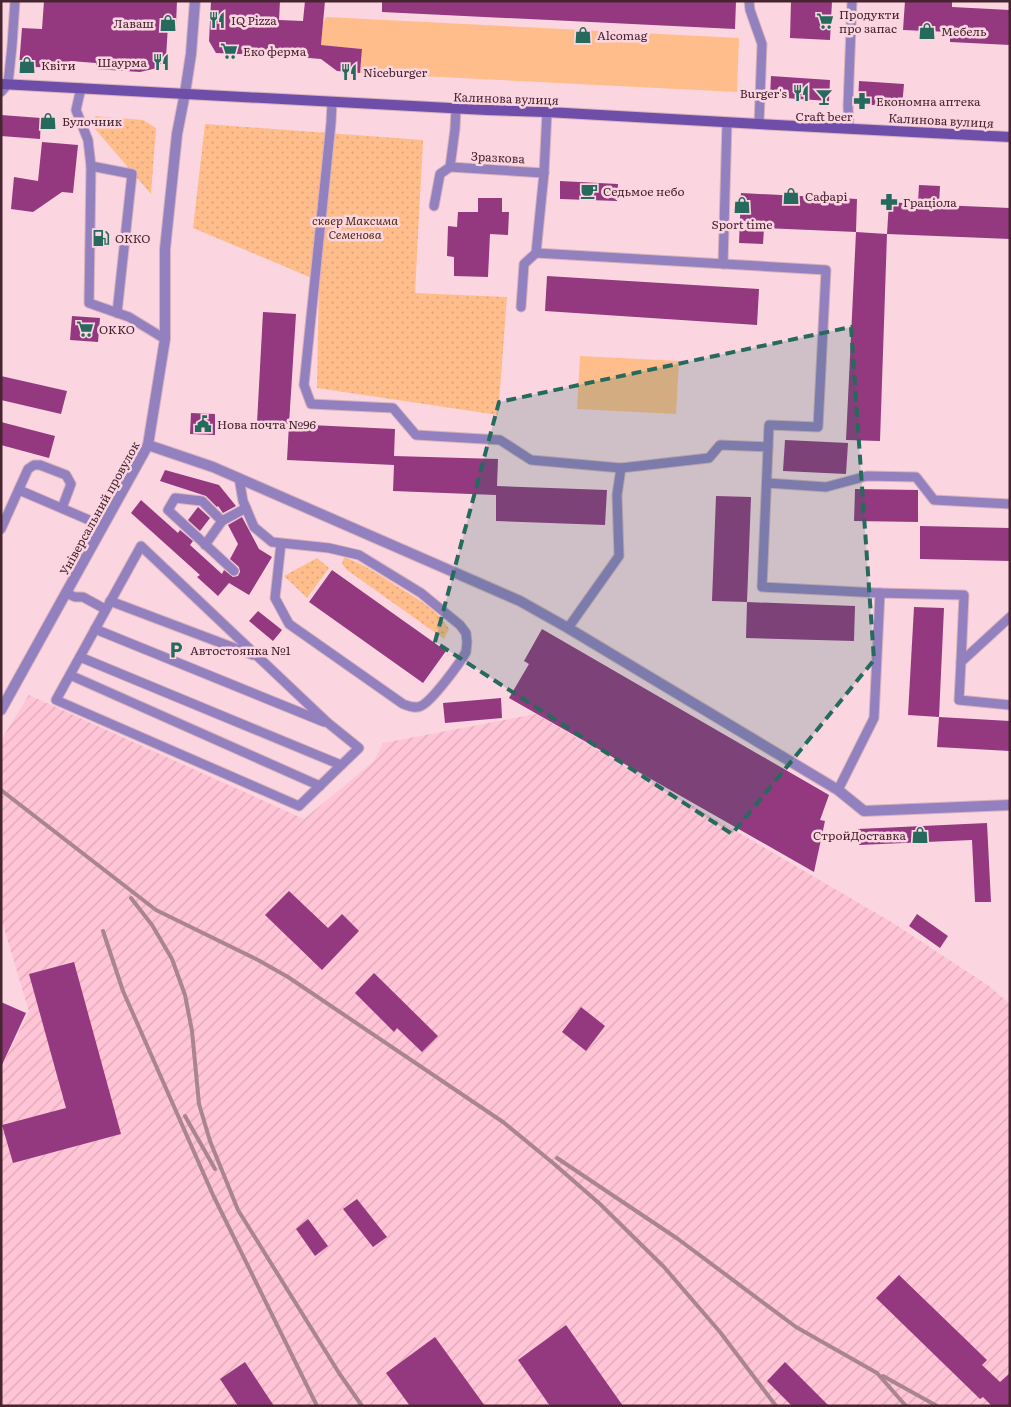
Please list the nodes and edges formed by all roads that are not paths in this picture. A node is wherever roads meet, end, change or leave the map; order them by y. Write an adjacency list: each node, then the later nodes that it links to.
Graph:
1 (15, 1): 5 (lane)
2 (194, 1): 7 (street, Універсальний провулок)
3 (750, 1): 12 (lane)
4 (852, 1): 13 (lane)
5 (3, 87): 6 (main road, Калинова вулиця)
6 (81, 88): 7 (main road, Калинова вулиця); 15 (lane)
7 (185, 93): 8 (main road, Калинова вулиця); 23 (street, Універсальний провулок)
8 (332, 102): 9 (main road, Калинова вулиця); 26 (lane)
9 (456, 108): 10 (main road, Калинова вулиця); 16 (lane)
10 (547, 112): 11 (main road, Калинова вулиця); 17 (lane)
11 (727, 122): 12 (main road, Калинова вулиця); 20 (lane)
12 (759, 124): 13 (main road, Калинова вулиця)
13 (849, 128): 14 (main road, Калинова вулиця)
14 (1010, 136)
15 (91, 166): 22 (lane); 22 (lane)
16 (450, 167): 17 (lane, Зразкова); 18 (lane)
17 (544, 173): 19 (lane)
18 (434, 206)
19 (536, 253): 20 (lane); 21 (lane)
20 (723, 264): 25 (lane)
21 (521, 307)
22 (117, 313): 23 (lane)
23 (164, 339): 24 (street, Універсальний провулок)
24 (148, 445): 27 (street); 34 (street, Універсальний провулок)
25 (768, 447): 26 (lane); 28 (lane)
26 (621, 468): 44 (lane)
27 (239, 478): 32 (lane); 44 (street)
28 (767, 483): 30 (lane); 40 (lane)
29 (19, 490): 31 (lane); 31 (lane); 35 (lane)
30 (1010, 504)
31 (62, 508): 34 (lane)
32 (246, 508): 33 (lane); 36 (lane)
33 (222, 521): 37 (lane); 37 (lane)
34 (103, 526): 39 (street, Універсальний провулок)
35 (1, 529)
36 (281, 543): 36 (lane)
37 (205, 545): 38 (lane)
38 (234, 571)
39 (66, 593): 42 (lane); 51 (street, Універсальний провулок)
40 (880, 593): 48 (lane); 55 (lane)
41 (110, 601): 42 (lane); 47 (lane); 47 (lane)
42 (105, 609): 45 (lane)
43 (1010, 618): 48 (lane)
44 (568, 628): 55 (street)
45 (95, 629): 46 (lane); 52 (lane)
46 (80, 657): 49 (lane); 53 (lane)
47 (258, 657): 52 (lane)
48 (961, 662): 50 (lane)
49 (70, 675): 54 (lane); 54 (lane)
50 (1010, 705)
51 (1, 710)
52 (328, 724): 53 (lane)
53 (341, 765): 54 (lane)
54 (320, 786)
55 (838, 790): 56 (street)
56 (1010, 805)

